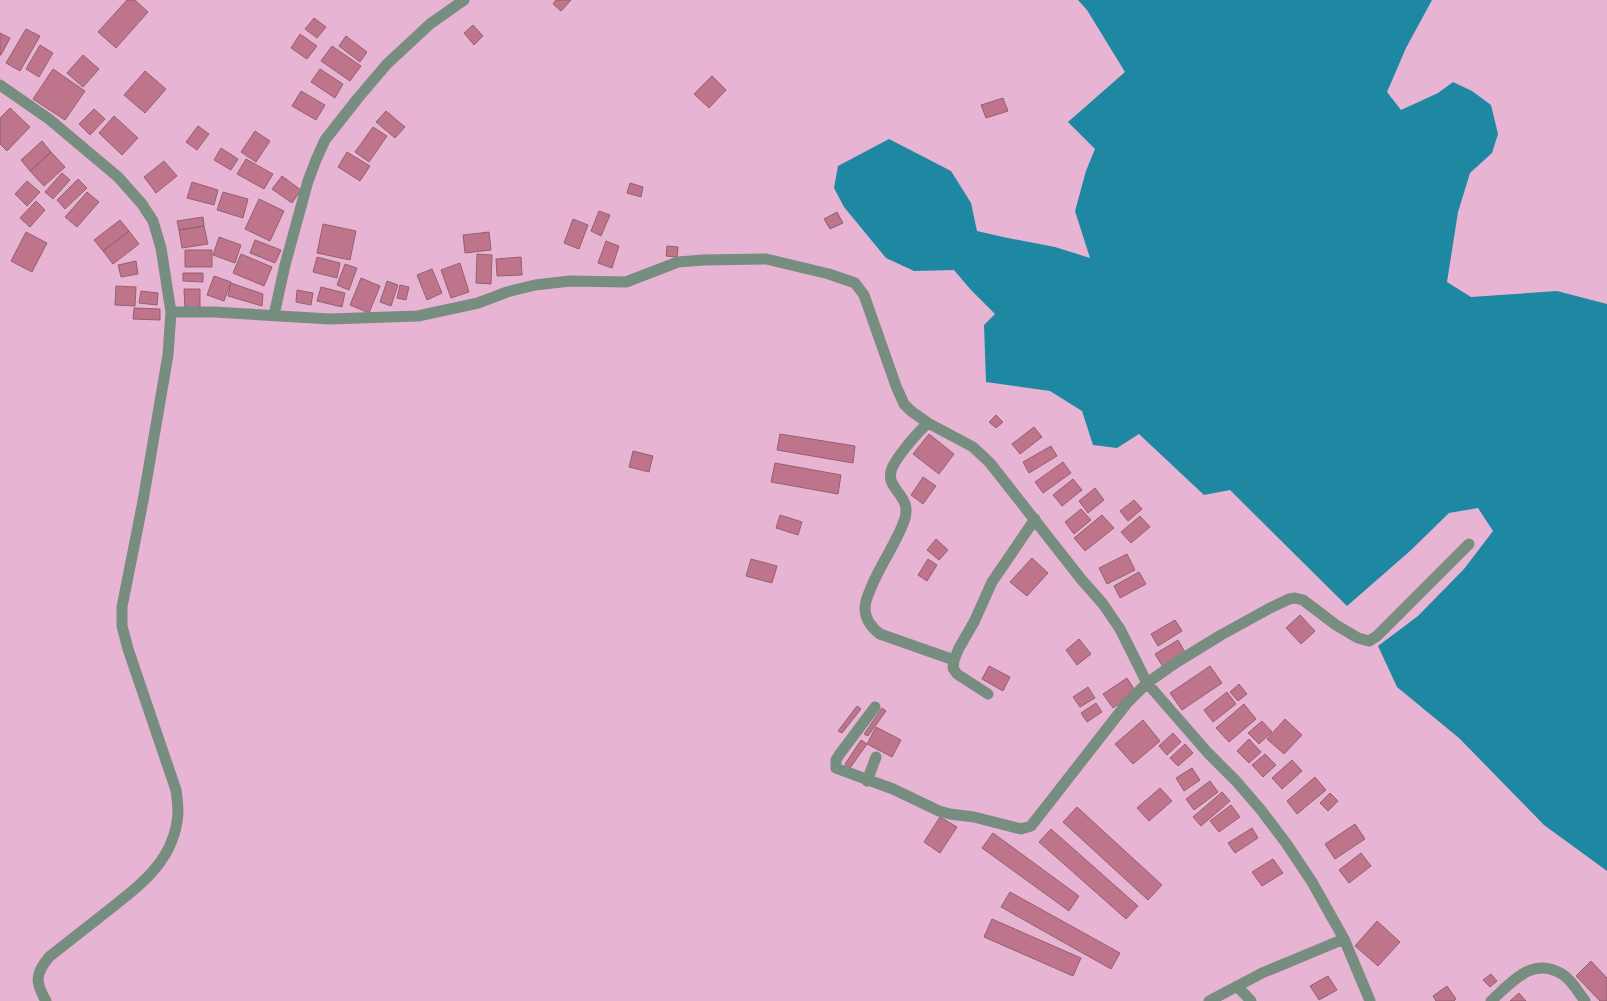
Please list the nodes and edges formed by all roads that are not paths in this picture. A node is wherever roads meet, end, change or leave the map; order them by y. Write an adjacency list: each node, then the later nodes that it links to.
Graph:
1 (464, 0): 4 (street)
2 (0, 85): 3 (street)
3 (171, 312): 4 (street); 17 (street)
4 (274, 315): 5 (street)
5 (928, 423): 6 (street); 8 (street)
6 (1035, 519): 8 (street); 9 (street)
7 (1470, 544): 9 (street)
8 (954, 660): 10 (street)
9 (1147, 684): 13 (street); 14 (street)
10 (988, 694)
11 (875, 707): 13 (street)
12 (876, 757): 13 (street)
13 (868, 780)
14 (1344, 939): 15 (street); 16 (street)
15 (1237, 986): 18 (street); 19 (street)
16 (1366, 999)
17 (46, 1001)
18 (1209, 1001)
19 (1251, 1001)
20 (1491, 1001): 21 (street)
21 (1585, 1001)

